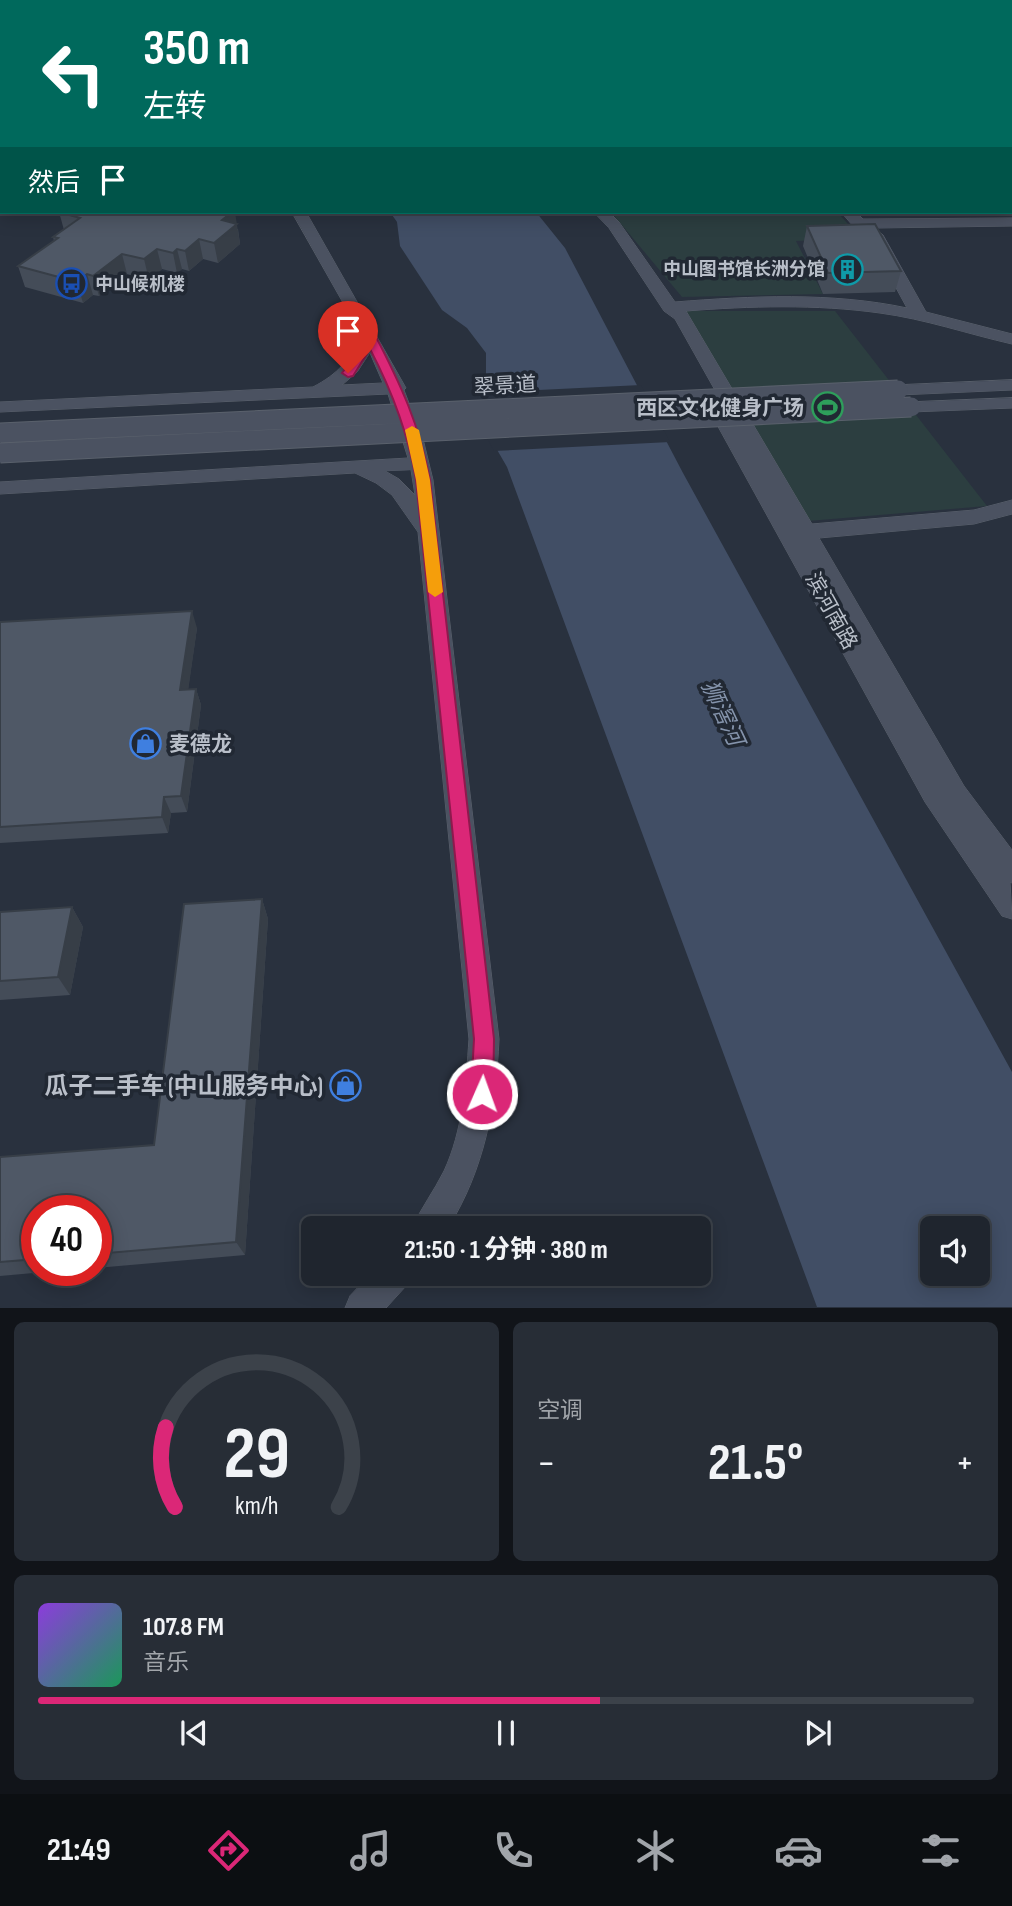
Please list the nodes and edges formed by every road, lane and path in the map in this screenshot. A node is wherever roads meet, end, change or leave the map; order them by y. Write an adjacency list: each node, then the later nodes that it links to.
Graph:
1 (300, 214): 7 (street)
2 (603, 214): 5 (street, 滨河南路)
3 (853, 218): 4 (street); 6 (street)
4 (1012, 222)
5 (670, 307): 6 (street); 20 (street, 滨河南路)
6 (920, 316): 8 (street)
7 (369, 335): 10 (street); 11 (street)
8 (1012, 339)
9 (1012, 385): 14 (street, 翠景道, bridge)
10 (397, 388): 11 (street); 16 (street)
11 (316, 392): 13 (street)
12 (1012, 403): 15 (street, bridge)
13 (0, 407)
14 (0, 433)
15 (0, 453)
16 (420, 463): 17 (street); 21 (street)
17 (359, 467): 18 (street); 21 (street)
18 (0, 488)
19 (1012, 508): 20 (street)
20 (796, 532): 22 (street, 滨河南路); 23 (street, 滨河南路)
21 (430, 539): 24 (street)
22 (1012, 872)
23 (1012, 906)
24 (437, 1216)
25 (382, 1286): 26 (street)
26 (362, 1307)

